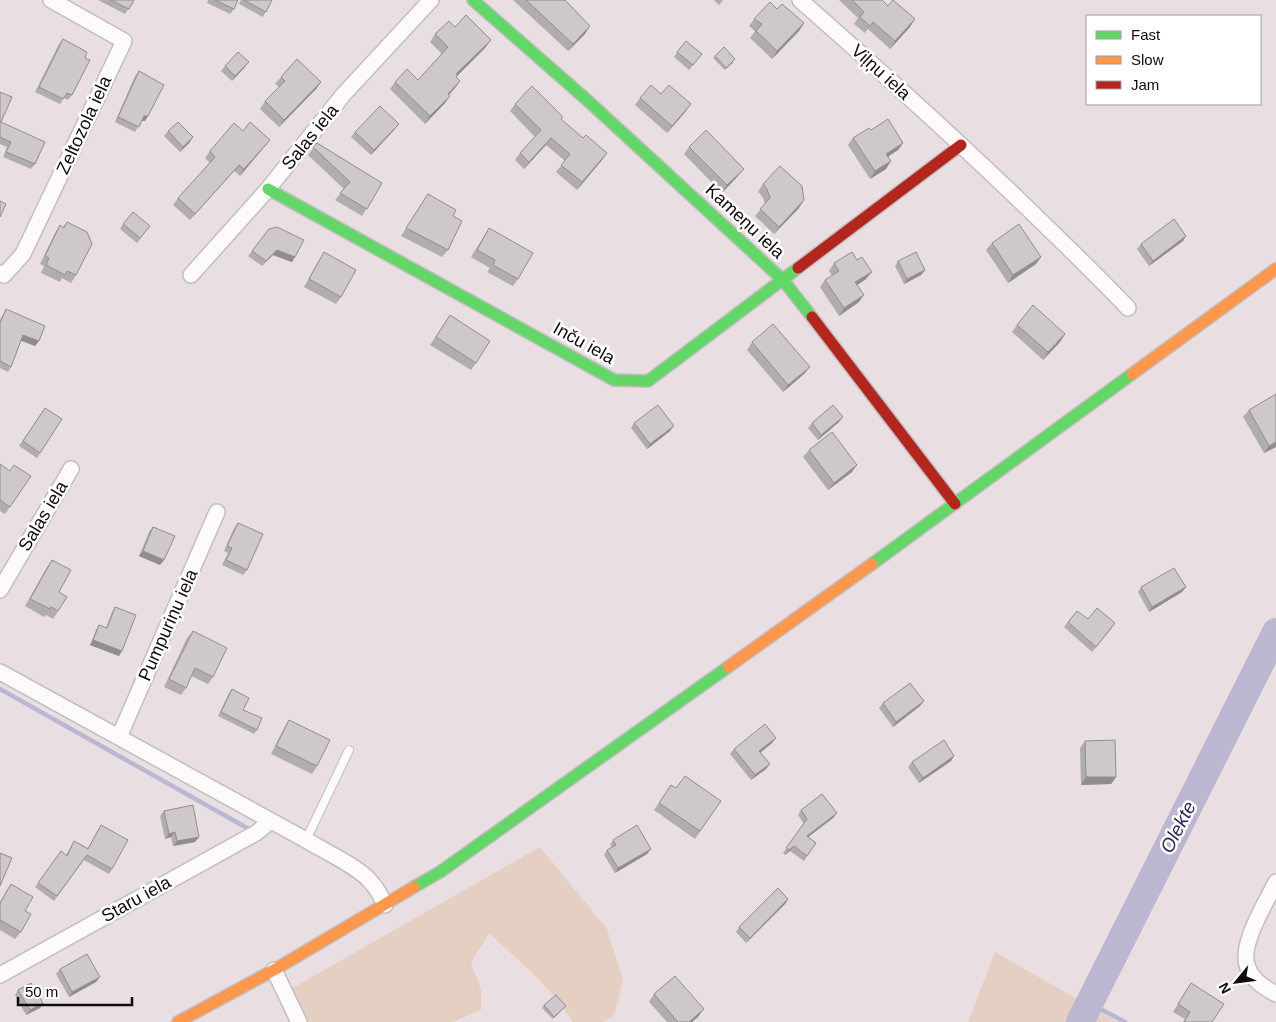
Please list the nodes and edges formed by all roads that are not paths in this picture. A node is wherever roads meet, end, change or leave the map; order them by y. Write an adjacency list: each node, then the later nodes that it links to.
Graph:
1 (52, 0): 8 (street, Zeltozola iela)
2 (431, 0): 6 (street, Salas iela)
3 (472, 0): 10 (street, Kameņu iela)
4 (800, 0): 5 (street, Viļņu iela)
5 (961, 145): 10 (street, Inču iela); 11 (street, Viļņu iela)
6 (268, 189): 9 (street, Salas iela); 10 (street, Inču iela)
7 (1276, 269): 13 (street)
8 (0, 273)
9 (191, 275)
10 (783, 280): 13 (street, Kameņu iela)
11 (1128, 308)
12 (71, 469): 15 (street, Salas iela)
13 (955, 504): 22 (street)
14 (217, 512): 17 (street, Pumpuriņu iela)
15 (0, 590)
16 (0, 672): 17 (street)
17 (119, 737): 19 (street)
18 (349, 750): 20 (lane)
19 (271, 822): 20 (street); 24 (street, Staru iela)
20 (306, 840): 22 (street)
21 (1276, 882): 25 (street)
22 (384, 905): 23 (street)
23 (274, 970): 26 (street); 27 (street)
24 (0, 975)
25 (1276, 994)
26 (178, 1022)
27 (299, 1022)

